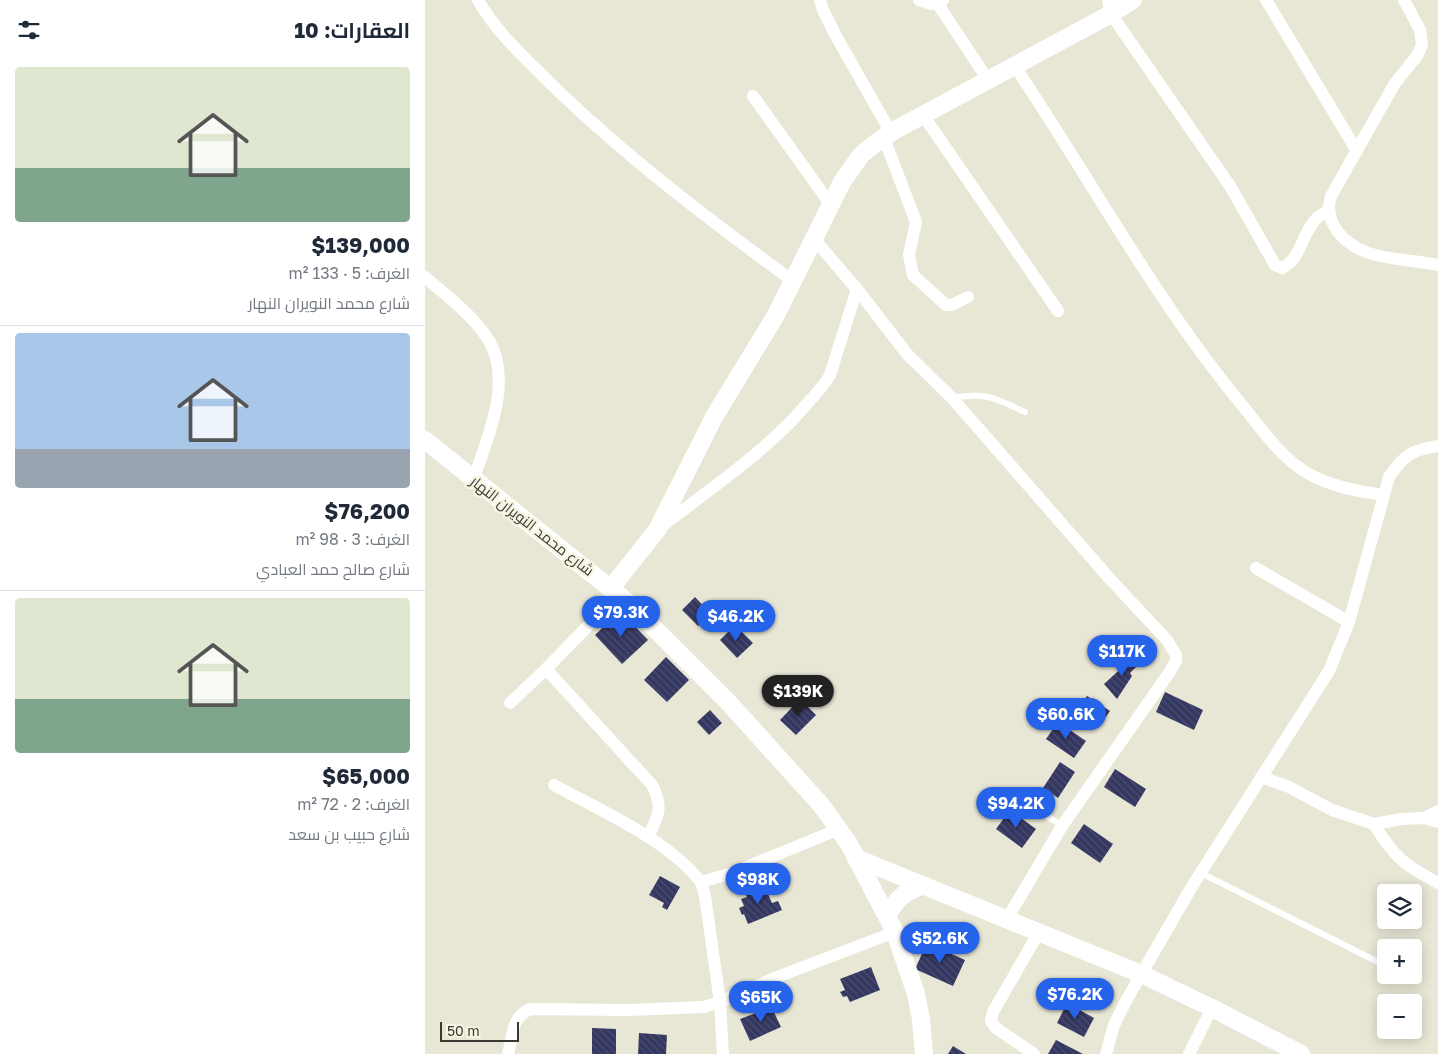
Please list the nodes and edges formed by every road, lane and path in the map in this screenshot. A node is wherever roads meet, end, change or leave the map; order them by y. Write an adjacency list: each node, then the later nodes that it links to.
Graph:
1 (478, 0): 20 (street)
2 (820, 0): 13 (street)
3 (919, 0): 7 (street)
4 (1133, 0): 8 (street)
5 (1266, 0): 14 (street)
6 (1404, 0): 14 (street)
7 (940, 2): 10 (street)
8 (1109, 7): 9 (street); 16 (street)
9 (1014, 65): 10 (street); 29 (street)
10 (988, 80): 12 (street)
11 (753, 96): 15 (street)
12 (923, 115): 13 (street); 23 (street)
13 (887, 135): 15 (street); 22 (street)
14 (1357, 151): 16 (street)
15 (831, 205): 17 (street)
16 (1329, 211): 18 (street)
17 (814, 239): 20 (street); 21 (street)
18 (1438, 265)
19 (425, 277): 28 (street)
20 (793, 281): 30 (street)
21 (857, 289): 24 (street); 30 (street)
22 (968, 297)
23 (1058, 311)
24 (952, 398): 25 (lane); 43 (street)
25 (1025, 412)
26 (425, 440): 28 (street, شارع محمد النويران النهار)
27 (1438, 446): 29 (street)
28 (473, 480): 32 (street, شارع محمد النويران النهار)
29 (1383, 495): 33 (street)
30 (657, 530): 32 (street)
31 (1255, 568): 33 (street)
32 (615, 591): 34 (street); 44 (street, شارع محمد النويران النهار)
33 (1349, 622): 36 (street)
34 (546, 670): 35 (street); 45 (street)
35 (510, 703)
36 (1261, 777): 42 (street); 47 (street)
37 (554, 785): 45 (street)
38 (1013, 794): 43 (lane)
39 (1438, 811): 40 (street)
40 (1424, 818): 41 (street); 42 (street)
41 (1438, 822)
42 (1374, 824): 49 (street)
43 (1062, 826): 52 (street)
44 (839, 829): 46 (street, شارع محمد النويران النهار); 48 (street)
45 (648, 837): 48 (street)
46 (856, 858): 50 (street); 51 (street, شارع محمد النويران النهار)
47 (1201, 872): 55 (lane); 56 (street)
48 (701, 882): 57 (street)
49 (1438, 883)
50 (924, 885): 51 (street); 52 (street)
51 (887, 916): 53 (street, شارع محمد النويران النهار)
52 (1007, 919): 54 (street)
53 (895, 932): 57 (street); 61 (street, شارع محمد النويران النهار)
54 (1039, 932): 56 (street); 62 (street)
55 (1377, 961)
56 (1141, 974): 58 (street); 63 (street)
57 (720, 1002): 59 (street); 60 (street)
58 (1212, 1008): 64 (street); 65 (street)
59 (509, 1054)
60 (723, 1054)
61 (924, 1054)
62 (1034, 1054)
63 (1106, 1054)
64 (1189, 1054)
65 (1301, 1054)

